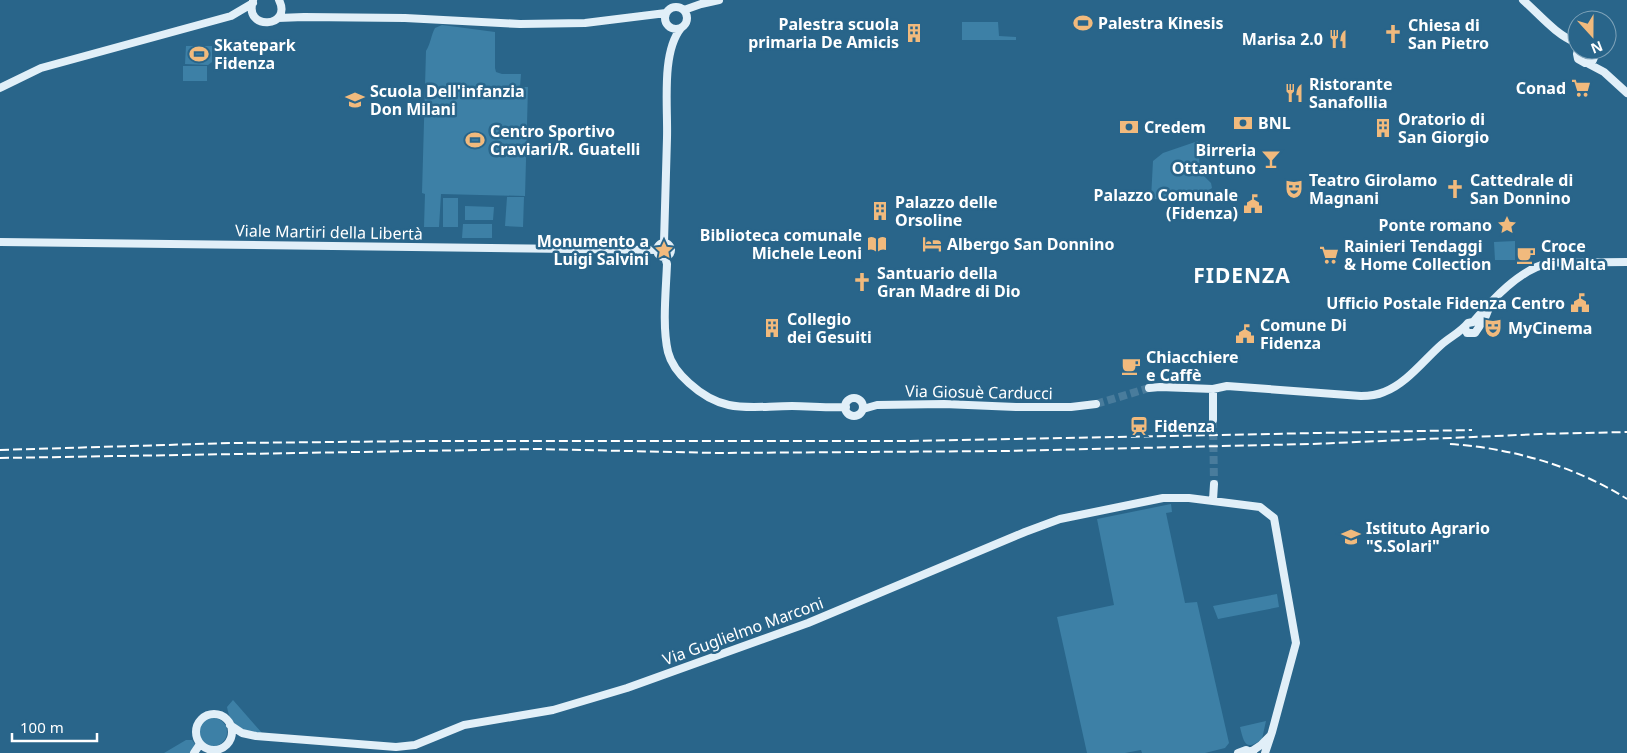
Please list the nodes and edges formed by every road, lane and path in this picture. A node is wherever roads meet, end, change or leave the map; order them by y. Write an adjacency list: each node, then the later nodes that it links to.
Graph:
1 (1523, 0): 14 (street)
2 (253, 1): 6 (street); 7 (street)
3 (715, 1): 5 (street); 11 (street)
4 (281, 2): 8 (street); 10 (street)
5 (684, 10): 9 (street); 11 (street)
6 (231, 16): 7 (street); 21 (street)
7 (254, 16): 10 (street)
8 (304, 17): 9 (street); 10 (street)
9 (665, 17): 12 (street)
10 (278, 18)
11 (687, 19): 13 (street)
12 (672, 28): 13 (street); 15 (street)
13 (681, 28): 15 (street)
14 (1567, 37)
15 (672, 46): 24 (street)
16 (1580, 60): 19 (street)
17 (1593, 60): 19 (street)
18 (1598, 60): 20 (street)
19 (1587, 63): 20 (street)
20 (1604, 72): 22 (street)
21 (0, 88)
22 (1627, 93)
23 (0, 242): 25 (street, Viale Martiri della Libertà)
24 (664, 242): 25 (street); 26 (street)
25 (657, 250): 26 (street)
26 (665, 257): 31 (street)
27 (1627, 262): 29 (street)
28 (1149, 388): 29 (street)
29 (1214, 388): 33 (street)
30 (1096, 404): 32 (street, Via Giosuè Carducci)
31 (846, 407): 32 (street); 32 (street)
32 (863, 409)
33 (1213, 420)
34 (1214, 484): 35 (street)
35 (1213, 500): 37 (street, Via Guglielmo Marconi); 38 (street, Via Guglielmo Marconi)
36 (230, 725): 38 (street, Via Guglielmo Marconi); 39 (street); 40 (street)
37 (1272, 732): 42 (street); 45 (street, Via Guglielmo Marconi)
38 (256, 736): 40 (street, Via Guglielmo Marconi)
39 (200, 744): 41 (street); 43 (street)
40 (227, 744): 41 (street)
41 (212, 752)
42 (1253, 752): 44 (street)
43 (194, 753)
44 (1238, 753)
45 (1265, 753)

